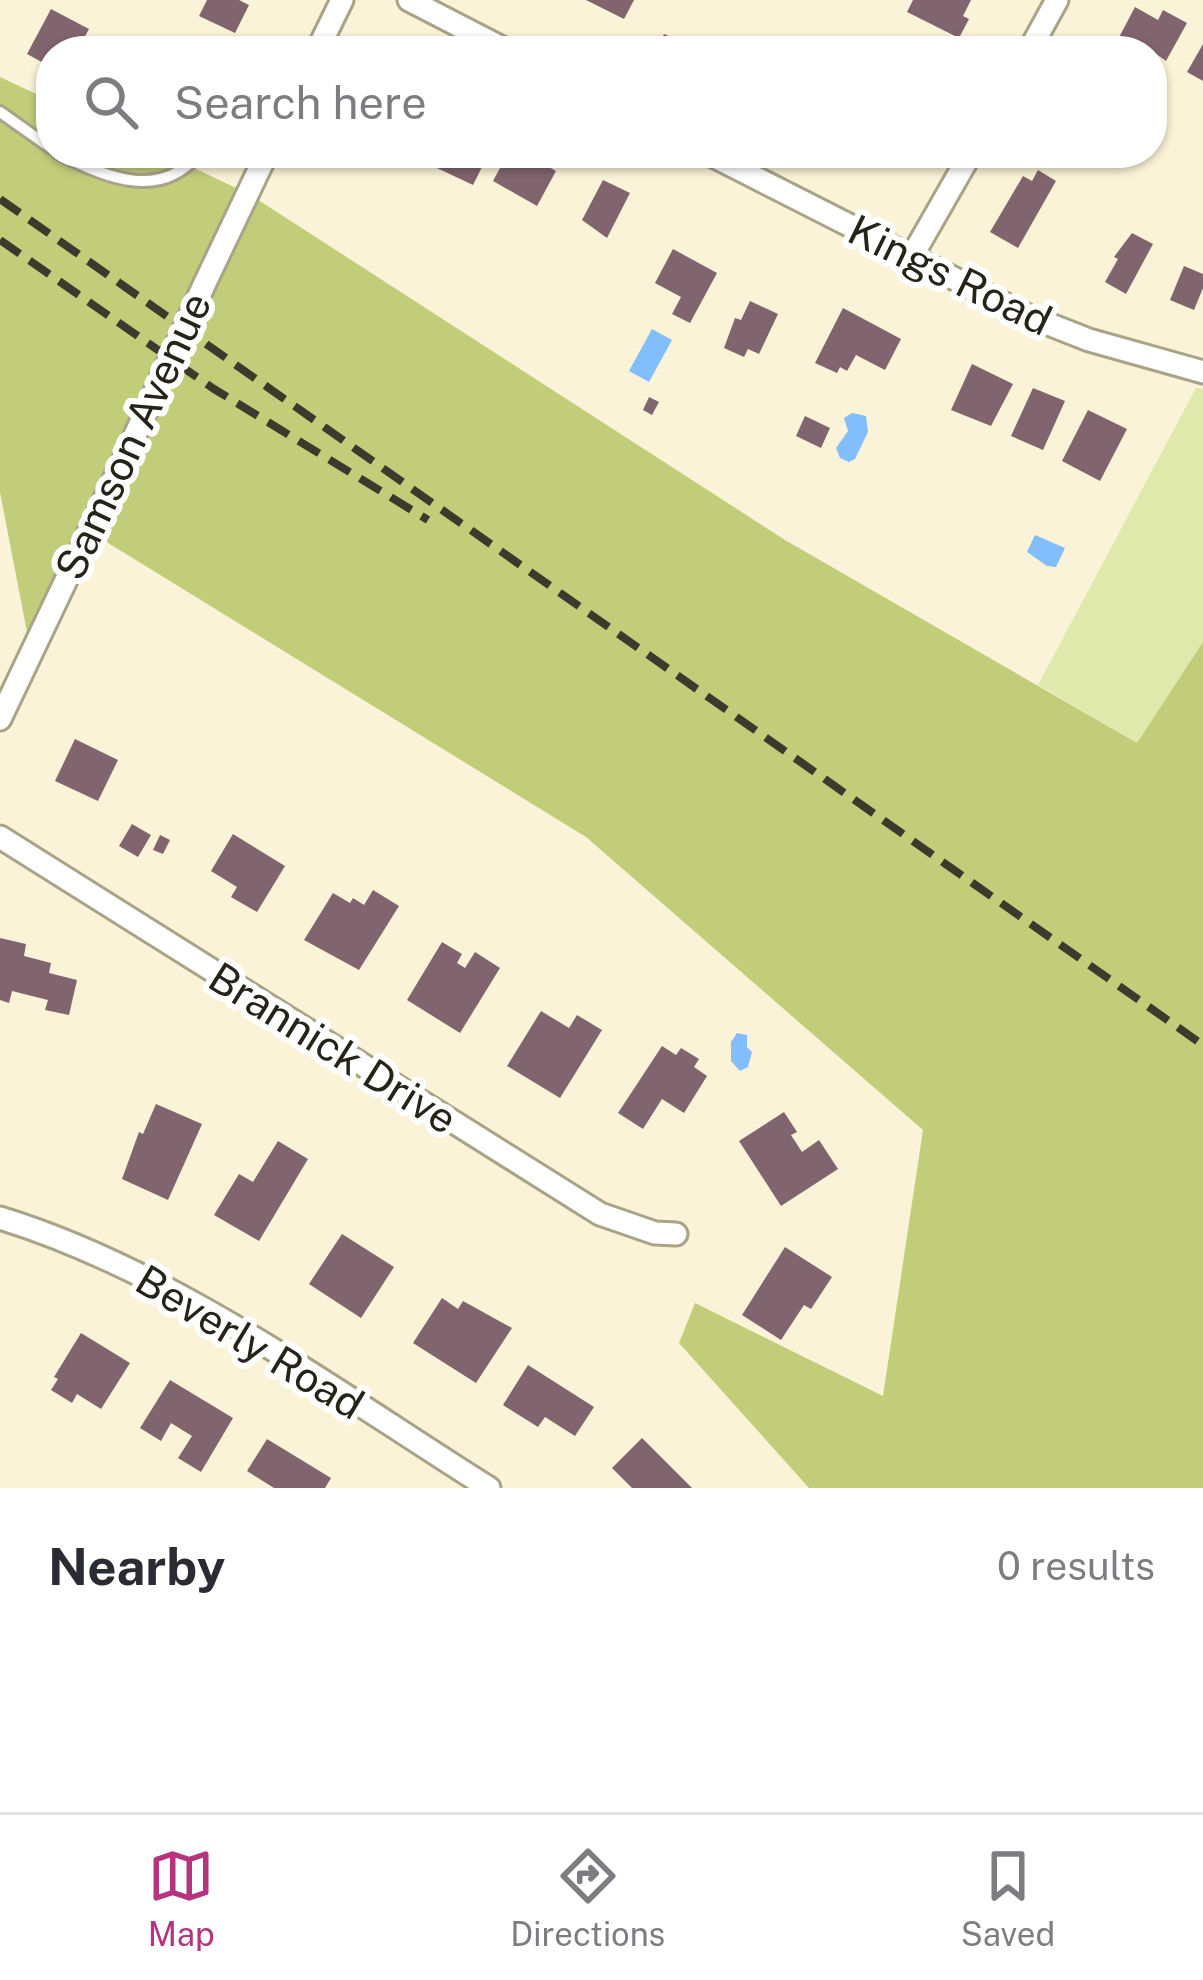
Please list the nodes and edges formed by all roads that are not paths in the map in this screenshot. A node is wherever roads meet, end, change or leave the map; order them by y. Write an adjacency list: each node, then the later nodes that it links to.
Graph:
1 (342, 0): 4 (street)
2 (409, 0): 5 (street)
3 (1058, 0): 6 (street)
4 (324, 36)
5 (479, 36)
6 (1037, 36)
7 (0, 112): 8 (lane)
8 (36, 137)
9 (99, 168): 10 (lane)
10 (187, 168)
11 (260, 168): 16 (street, Samson Avenue, bridge)
12 (735, 168): 14 (street, Kings Road)
13 (962, 168): 14 (street)
14 (911, 258): 15 (street, Kings Road)
15 (1203, 372)
16 (0, 719)
17 (0, 837): 19 (street, Brannick Drive)
18 (0, 1218): 20 (street, Beverly Road)
19 (676, 1234)
20 (489, 1488)

